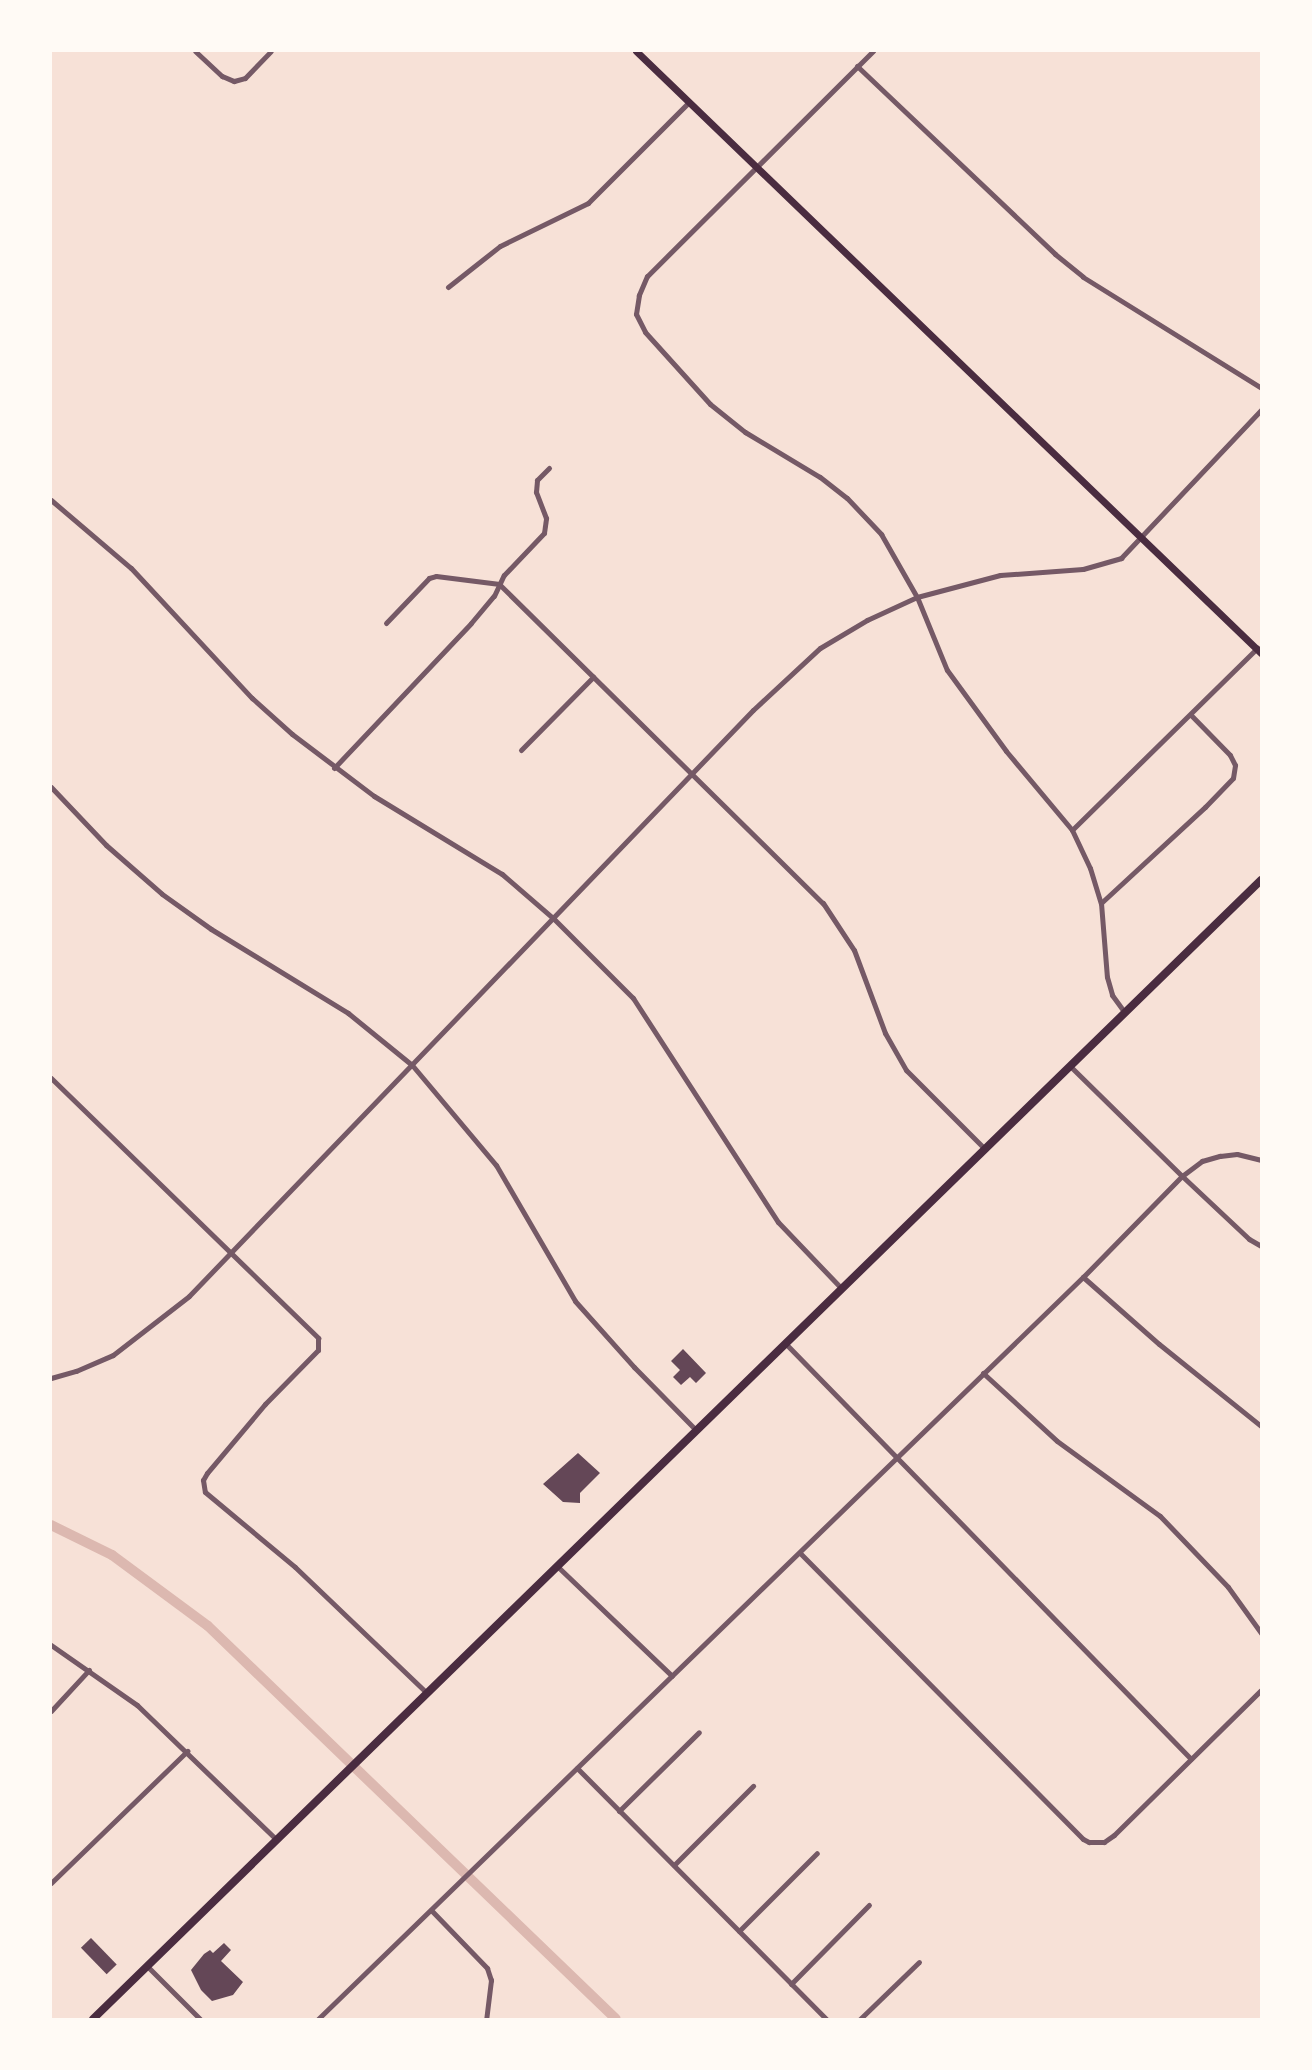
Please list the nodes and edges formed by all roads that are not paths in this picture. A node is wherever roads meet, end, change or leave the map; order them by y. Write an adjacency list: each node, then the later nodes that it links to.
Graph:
1 (195, 51): 2 (street)
2 (271, 51)
3 (636, 51): 6 (main road)
4 (873, 51): 5 (street)
5 (857, 66): 7 (street); 9 (street)
6 (689, 102): 7 (main road); 8 (street)
7 (755, 166): 13 (main road); 15 (street)
8 (448, 287)
9 (1261, 388)
10 (1261, 410): 13 (street)
11 (549, 468): 14 (street)
12 (51, 499): 21 (street)
13 (1141, 537): 15 (street); 17 (main road)
14 (499, 584): 16 (street); 18 (street); 21 (street)
15 (917, 597): 22 (street); 24 (street)
16 (386, 623)
17 (1259, 650): 19 (street)
18 (593, 677): 20 (street); 22 (street)
19 (1191, 715): 24 (street); 26 (street)
20 (521, 750)
21 (334, 768): 27 (street)
22 (692, 774): 27 (street); 32 (street)
23 (51, 787): 29 (street)
24 (1072, 830): 26 (street)
25 (1261, 880): 28 (main road)
26 (1101, 903): 28 (street)
27 (554, 919): 29 (street); 38 (street)
28 (1125, 1013): 30 (main road)
29 (412, 1065): 36 (street); 43 (street)
30 (1070, 1066): 32 (main road); 34 (street)
31 (51, 1078): 36 (street)
32 (985, 1149): 38 (main road)
33 (1261, 1160): 34 (street)
34 (1182, 1176): 35 (street); 37 (street)
35 (1261, 1246)
36 (233, 1253): 41 (street); 52 (street)
37 (1083, 1277): 40 (street); 42 (street)
38 (841, 1288): 39 (main road)
39 (785, 1343): 43 (main road); 44 (street)
40 (983, 1373): 44 (street); 47 (street)
41 (51, 1378)
42 (1261, 1426)
43 (696, 1430): 46 (main road)
44 (896, 1457): 45 (street); 56 (street)
45 (800, 1553): 50 (street); 56 (street)
46 (557, 1566): 50 (street); 52 (main road)
47 (1261, 1633)
48 (51, 1645): 49 (street)
49 (89, 1670): 53 (street); 55 (street)
50 (672, 1676): 57 (street)
51 (1261, 1690): 56 (street)
52 (427, 1693): 60 (main road)
53 (51, 1711)
54 (699, 1732): 59 (street)
55 (187, 1751): 60 (street); 63 (street)
56 (1191, 1759)
57 (577, 1768): 59 (street); 65 (street)
58 (753, 1786): 62 (street)
59 (620, 1811): 62 (street)
60 (276, 1839): 68 (main road)
61 (817, 1853): 66 (street)
62 (674, 1865): 66 (street)
63 (51, 1883)
64 (869, 1905): 69 (street)
65 (431, 1910): 72 (street); 73 (street)
66 (739, 1931): 69 (street)
67 (919, 1962): 75 (street)
68 (147, 1966): 70 (main road); 71 (street)
69 (791, 1984): 74 (street)
70 (93, 2019)
71 (200, 2019)
72 (318, 2019)
73 (486, 2019)
74 (826, 2019)
75 (860, 2019)

